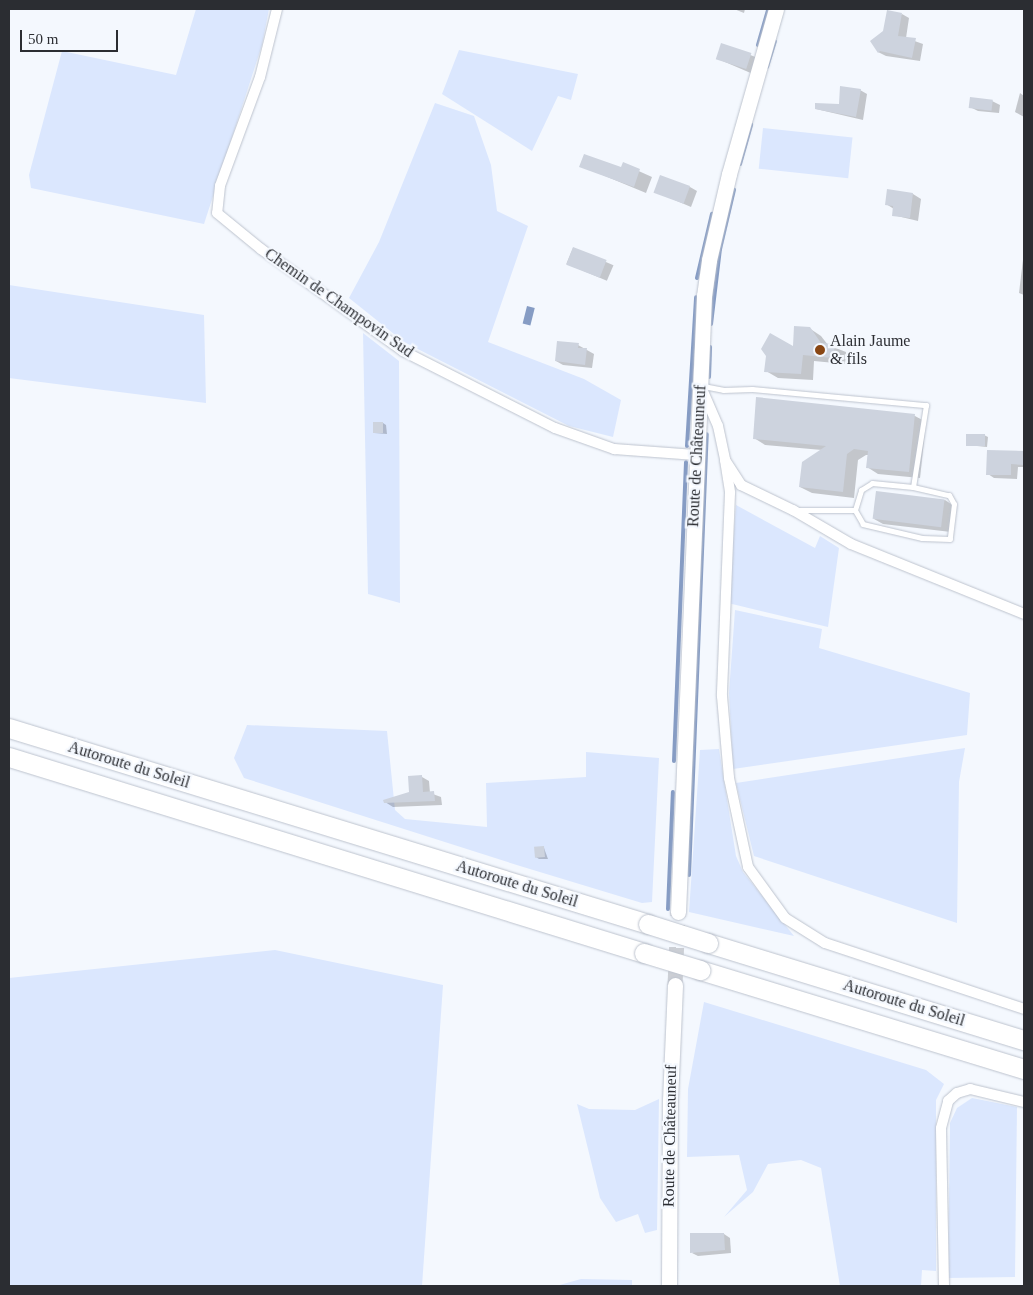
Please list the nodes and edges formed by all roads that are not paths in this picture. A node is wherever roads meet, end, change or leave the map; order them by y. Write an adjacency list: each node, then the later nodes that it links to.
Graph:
1 (277, 9): 4 (street, Chemin de Champovin Sud)
2 (776, 9): 3 (main road, Route de Châteauneuf)
3 (700, 385): 4 (main road, Route de Châteauneuf); 5 (street); 6 (lane)
4 (696, 455): 12 (main road, Route de Châteauneuf)
5 (725, 460): 7 (street); 14 (street)
6 (913, 487): 8 (lane); 8 (lane)
7 (793, 510): 8 (lane); 9 (street)
8 (855, 510)
9 (1024, 614)
10 (9, 728): 15 (highway, Autoroute du Soleil, bridge)
11 (9, 757): 16 (highway, Autoroute du Soleil, bridge)
12 (678, 912)
13 (675, 986): 18 (main road, Route de Châteauneuf)
14 (1024, 1009)
15 (1024, 1040)
16 (1024, 1069)
17 (1024, 1102): 19 (street)
18 (669, 1286)
19 (944, 1286)

